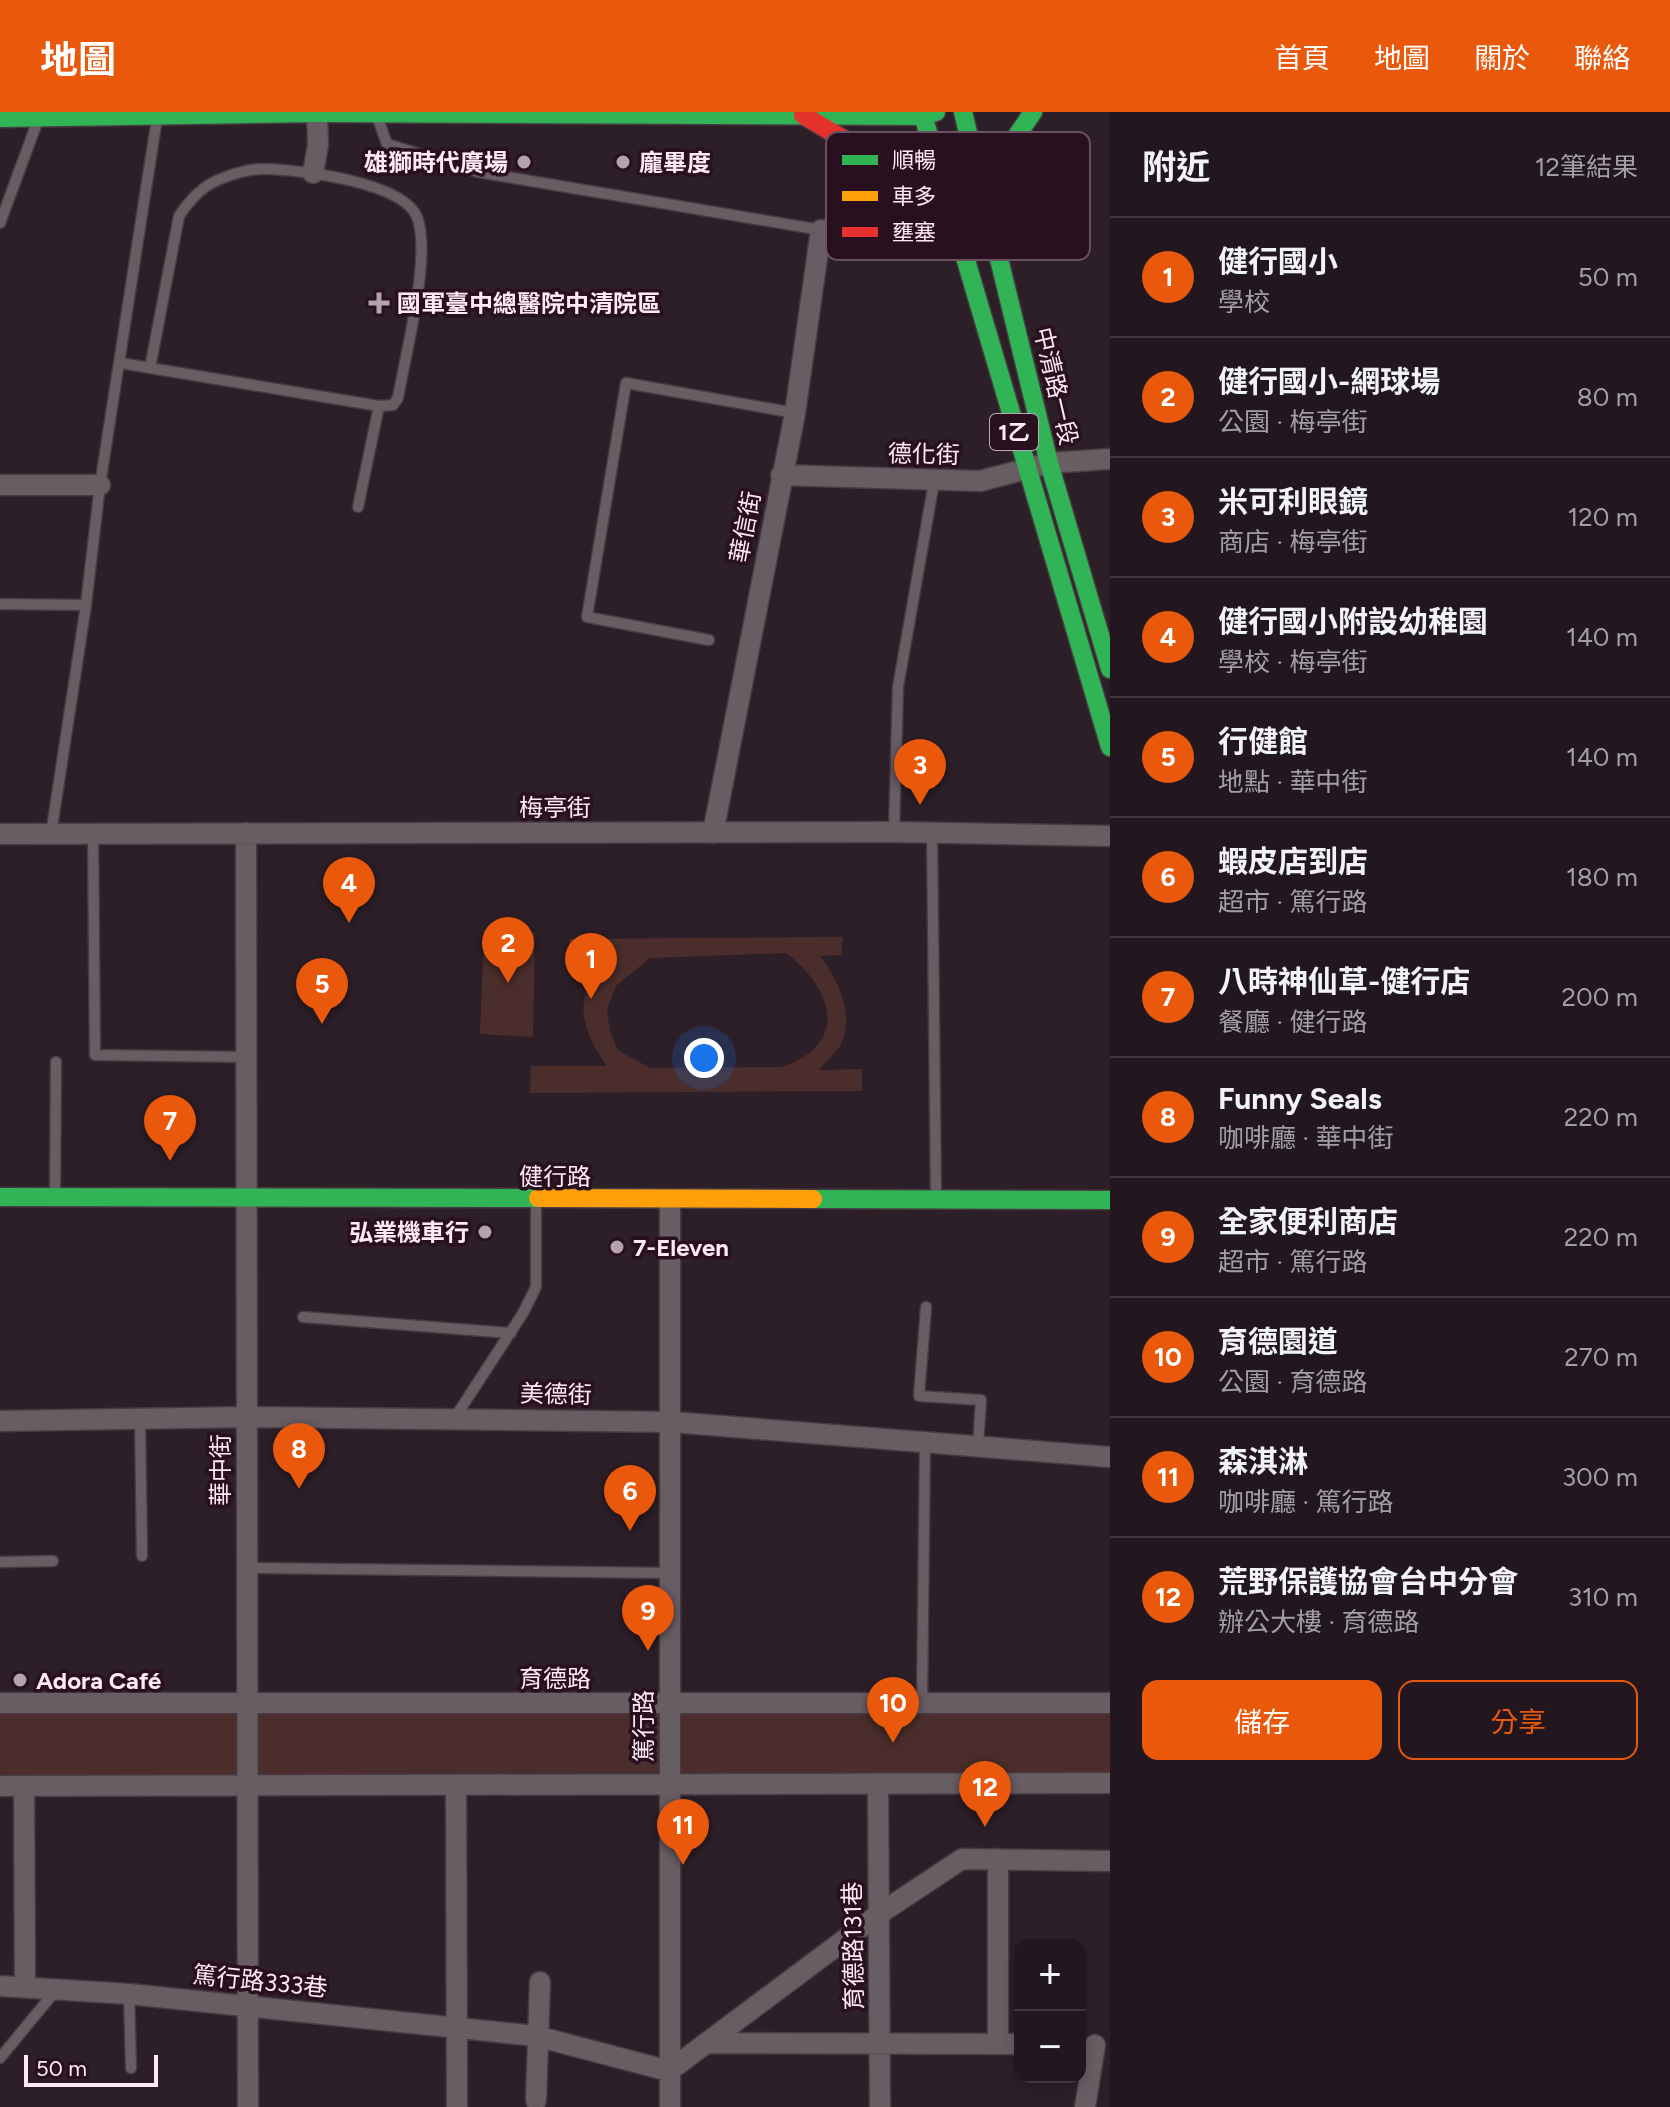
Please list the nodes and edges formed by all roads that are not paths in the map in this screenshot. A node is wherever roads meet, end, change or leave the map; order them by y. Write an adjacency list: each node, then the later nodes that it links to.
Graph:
1 (317, 112): 5 (main road); 9 (main road); 13 (street)
2 (963, 112): 11 (main road, 中清路一段 / 1乙)
3 (1033, 112): 12 (main road)
4 (927, 113): 6 (main road)
5 (376, 114): 6 (main road); 16 (lane)
6 (803, 115): 10 (main road)
7 (0, 118): 8 (main road)
8 (39, 118): 9 (main road); 14 (lane)
9 (157, 118): 19 (lane)
10 (832, 132)
11 (968, 132)
12 (1019, 132)
13 (313, 173): 20 (lane); 21 (lane)
14 (0, 223)
15 (826, 225): 16 (lane)
16 (821, 230): 22 (street, 華信街)
17 (967, 260): 25 (main road, 中清路一段 / 1乙)
18 (1001, 260): 24 (main road, 中清路一段 / 1乙)
19 (121, 363): 20 (lane); 29 (lane)
20 (150, 368): 21 (lane)
21 (379, 406): 30 (lane)
22 (795, 413): 26 (street, 華信街); 33 (lane)
23 (1110, 459): 24 (street, 德化街)
24 (1049, 463): 25 (street, 德化街); 34 (main road, 中清路一段 / 1乙)
25 (1025, 471): 27 (street, 德化街); 36 (main road, 中清路一段 / 1乙)
26 (781, 475): 27 (street, 德化街); 40 (street, 華信街)
27 (934, 482): 37 (lane)
28 (0, 485): 29 (street)
29 (100, 485): 32 (lane)
30 (358, 507)
31 (0, 604): 32 (lane)
32 (86, 605): 42 (lane)
33 (709, 640)
34 (1107, 648): 35 (main road, 中清路一段 / 1乙)
35 (1110, 669)
36 (1110, 747)
37 (894, 832): 38 (street, 梅亭街); 40 (street, 梅亭街)
38 (932, 832): 44 (street, 梅亭街); 53 (lane)
39 (246, 833): 40 (street, 梅亭街); 43 (street, 梅亭街); 45 (street, 華中街)
40 (713, 833)
41 (0, 834): 42 (street, 梅亭街)
42 (51, 834): 43 (street, 梅亭街)
43 (93, 835): 45 (lane)
44 (1110, 836)
45 (247, 1057): 49 (street, 華中街)
46 (56, 1062): 48 (lane)
47 (0, 1197): 48 (main road, 健行路)
48 (55, 1197): 49 (main road, 健行路)
49 (246, 1198): 50 (main road, 健行路); 57 (street, 華中街)
50 (536, 1200): 52 (main road, 健行路); 56 (lane)
51 (1110, 1200): 53 (main road, 健行路)
52 (670, 1201): 53 (main road, 健行路); 61 (street, 篤行路)
53 (936, 1201)
54 (926, 1307): 63 (lane)
55 (303, 1317): 56 (lane)
56 (511, 1333): 59 (lane)
57 (246, 1417): 58 (street, 美德街); 59 (street, 美德街); 68 (street, 華中街)
58 (140, 1418): 60 (street, 美德街); 65 (lane)
59 (454, 1419): 61 (street, 美德街)
60 (0, 1421)
61 (672, 1422): 62 (street, 美德街); 69 (street, 篤行路)
62 (925, 1442): 63 (street, 美德街); 74 (lane)
63 (978, 1446): 64 (street, 美德街)
64 (1110, 1457)
65 (142, 1556)
66 (53, 1561): 67 (lane)
67 (0, 1562)
68 (246, 1568): 69 (lane); 72 (street, 華中街)
69 (670, 1573): 73 (street, 篤行路)
70 (0, 1703): 72 (street, 育德路)
71 (1110, 1703): 74 (street, 育德路)
72 (246, 1704): 73 (street, 育德路); 78 (street, 華中街)
73 (668, 1704): 74 (street, 育德路); 76 (street, 篤行路)
74 (922, 1704)
75 (1110, 1783): 77 (street)
76 (668, 1784): 77 (street); 79 (street); 100 (street, 篤行路)
77 (878, 1784): 84 (street, 育德路131巷)
78 (246, 1785): 79 (street); 81 (street); 90 (street, 華中街)
79 (456, 1785): 91 (street)
80 (0, 1786): 81 (street)
81 (24, 1786): 87 (street)
82 (998, 1859): 83 (street); 84 (street); 95 (street)
83 (1110, 1861)
84 (879, 1914): 93 (street); 94 (street, 育德路131巷)
85 (540, 1982): 92 (street)
86 (0, 1986): 87 (street, 篤行路333巷)
87 (25, 1987): 88 (street, 篤行路333巷)
88 (58, 1987): 89 (street, 篤行路333巷); 98 (lane)
89 (129, 1994): 90 (street, 篤行路333巷); 99 (lane)
90 (248, 2005): 91 (street, 篤行路333巷); 102 (street, 華中街)
91 (457, 2027): 92 (street, 篤行路333巷); 103 (street)
92 (536, 2036): 100 (street, 篤行路333巷); 101 (street)
93 (708, 2043): 94 (street); 100 (street)
94 (880, 2043): 95 (street); 105 (street, 育德路131巷)
95 (998, 2044): 96 (street)
96 (1014, 2044)
97 (1095, 2044): 106 (street)
98 (0, 2058)
99 (131, 2068)
100 (669, 2071): 104 (street, 篤行路)
101 (536, 2100)
102 (248, 2107)
103 (457, 2107)
104 (670, 2107)
105 (880, 2107)
106 (1085, 2107)

